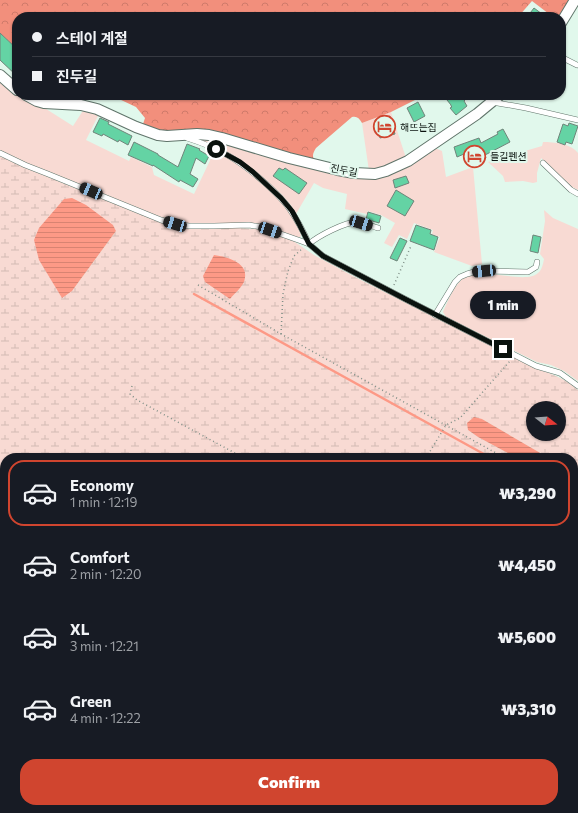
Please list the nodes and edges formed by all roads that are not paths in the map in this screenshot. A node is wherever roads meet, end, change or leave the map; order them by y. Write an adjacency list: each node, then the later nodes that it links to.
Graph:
1 (575, 0): 2 (street)
2 (566, 14)
3 (566, 60): 4 (lane)
4 (577, 65)
5 (0, 75): 6 (street)
6 (12, 86)
7 (37, 100): 11 (street, 진두길)
8 (494, 100): 11 (street, 진두길)
9 (503, 100): 10 (lane, 진두길)
10 (578, 120)
11 (179, 135): 16 (lane, 진두길)
12 (0, 153): 16 (lane, 진두길)
13 (543, 163): 14 (lane)
14 (578, 194)
15 (378, 228): 16 (lane)
16 (309, 244): 18 (lane, 진두길)
17 (538, 262): 18 (lane)
18 (435, 315): 19 (lane, 진두길)
19 (578, 386)

